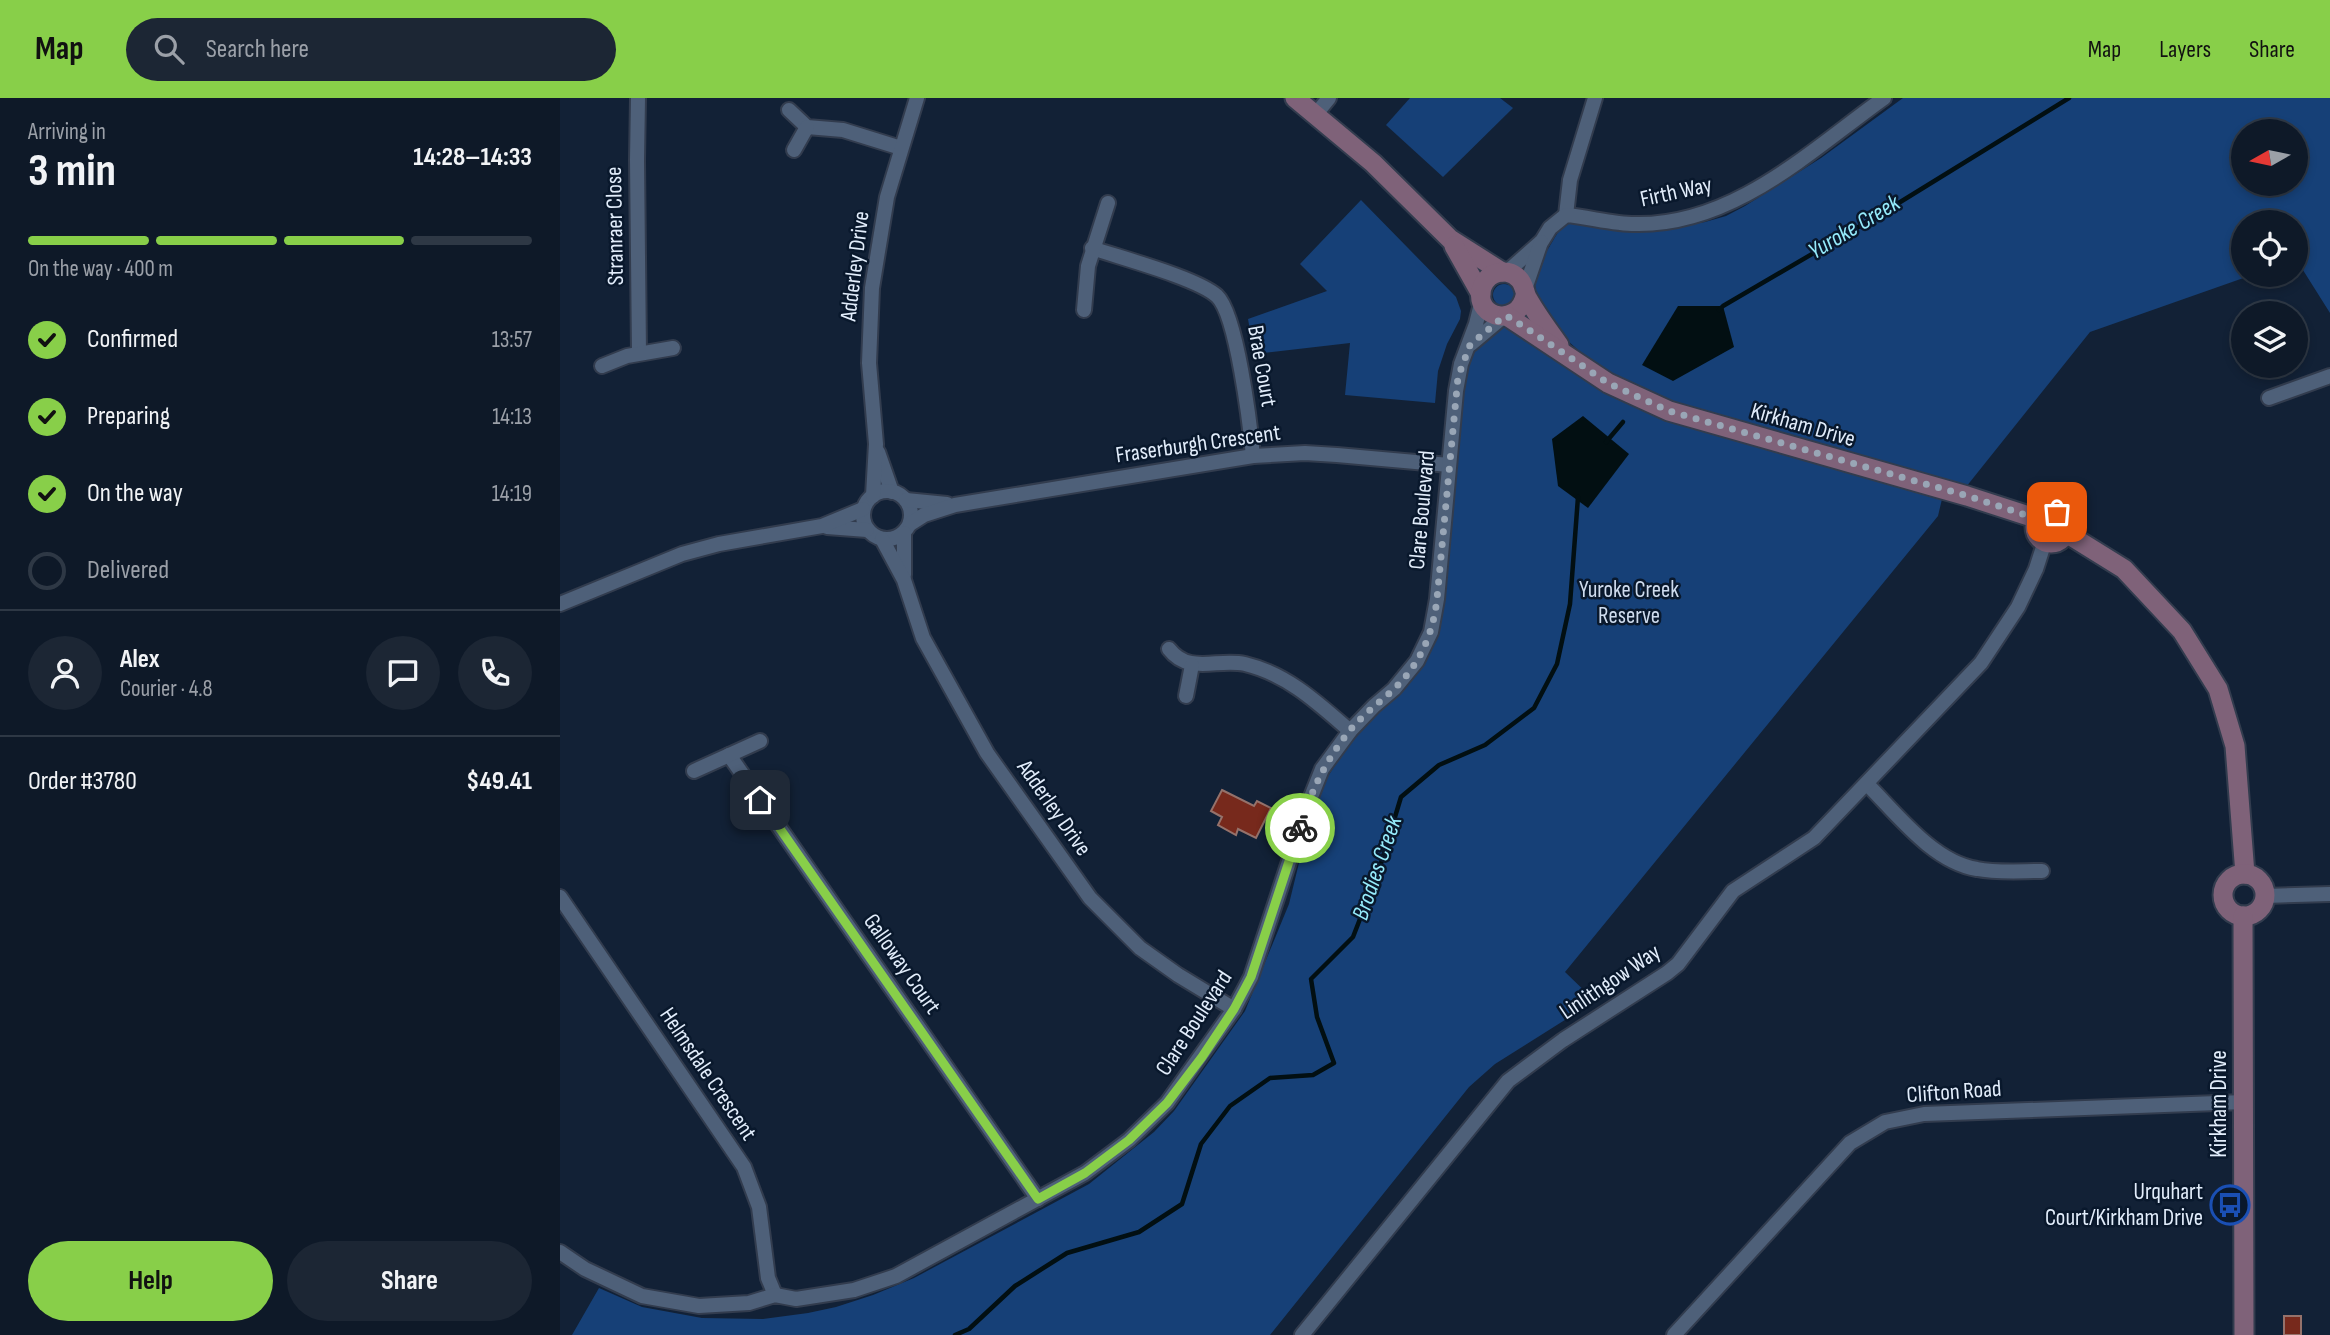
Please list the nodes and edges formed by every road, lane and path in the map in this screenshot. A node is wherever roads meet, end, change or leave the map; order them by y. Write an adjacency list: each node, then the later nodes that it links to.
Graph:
1 (638, 98): 25 (street, Stranraer Close)
2 (917, 98): 11 (street, Adderley Drive)
3 (1294, 98): 9 (street)
4 (1329, 98): 9 (street)
5 (1595, 98): 14 (street)
6 (1884, 98): 7 (street, Firth Way)
7 (1865, 103): 14 (street, Firth Way)
8 (789, 110): 10 (street)
9 (1316, 114): 15 (street)
10 (807, 127): 11 (street); 12 (street)
11 (901, 148): 30 (street, Adderley Drive)
12 (794, 150)
13 (1108, 203): 17 (street)
14 (1566, 215): 16 (street)
15 (1450, 239): 18 (street); 20 (street)
16 (1542, 241): 18 (street); 19 (street)
17 (1092, 248): 21 (street); 31 (street, Brae Court)
18 (1504, 272): 19 (street); 20 (street)
19 (1525, 293): 22 (street); 26 (street, Kirkham Drive)
20 (1481, 297): 22 (street); 23 (street, Clare Boulevard)
21 (1084, 310)
22 (1505, 316): 23 (street, Clare Boulevard); 26 (street, Kirkham Drive)
23 (1470, 345): 32 (street, Clare Boulevard)
24 (673, 348): 25 (street)
25 (639, 353): 27 (street)
26 (1566, 354): 38 (street, Kirkham Drive)
27 (602, 366)
28 (2330, 376): 29 (street)
29 (2269, 398)
30 (876, 444): 33 (street, Adderley Drive); 34 (street, Adderley Drive)
31 (1253, 456): 32 (street, Fraserburgh Crescent); 36 (street, Fraserburgh Crescent)
32 (1449, 465): 50 (street, Clare Boulevard)
33 (892, 492): 34 (street); 35 (street)
34 (873, 496): 37 (street)
35 (906, 500): 36 (street, Fraserburgh Crescent); 40 (street)
36 (955, 505): 40 (street, Fraserburgh Crescent)
37 (863, 509): 39 (street); 41 (street)
38 (2038, 519): 42 (street); 44 (street)
39 (822, 526): 41 (street); 46 (street)
40 (907, 528): 43 (street); 45 (street, Adderley Drive)
41 (867, 530): 43 (street)
42 (2066, 533): 44 (street); 56 (street)
43 (882, 539): 45 (street, Adderley Drive)
44 (2045, 541): 54 (street, Linlithgow Way)
45 (904, 580): 61 (street, Adderley Drive)
46 (560, 604)
47 (1169, 649): 48 (street)
48 (1192, 665): 49 (street); 50 (street)
49 (1186, 696)
50 (1350, 731): 61 (street, Clare Boulevard)
51 (760, 741): 52 (street)
52 (729, 755): 53 (street); 63 (street, Galloway Court)
53 (694, 771)
54 (1867, 784): 55 (street); 66 (street, Linlithgow Way)
55 (2042, 871)
56 (2245, 874): 58 (street); 60 (street)
57 (2330, 894): 58 (street)
58 (2265, 896): 60 (street)
59 (560, 897): 65 (street, Helmsdale Crescent)
60 (2243, 916): 62 (street, Kirkham Drive)
61 (1234, 1009): 63 (street, Clare Boulevard)
62 (2244, 1102): 67 (street, Clifton Road); 68 (street, Kirkham Drive)
63 (1038, 1199): 65 (street, Clare Boulevard)
64 (560, 1252): 65 (street, Clare Boulevard)
65 (775, 1295)
66 (1302, 1335)
67 (1674, 1335)
68 (2244, 1335)

